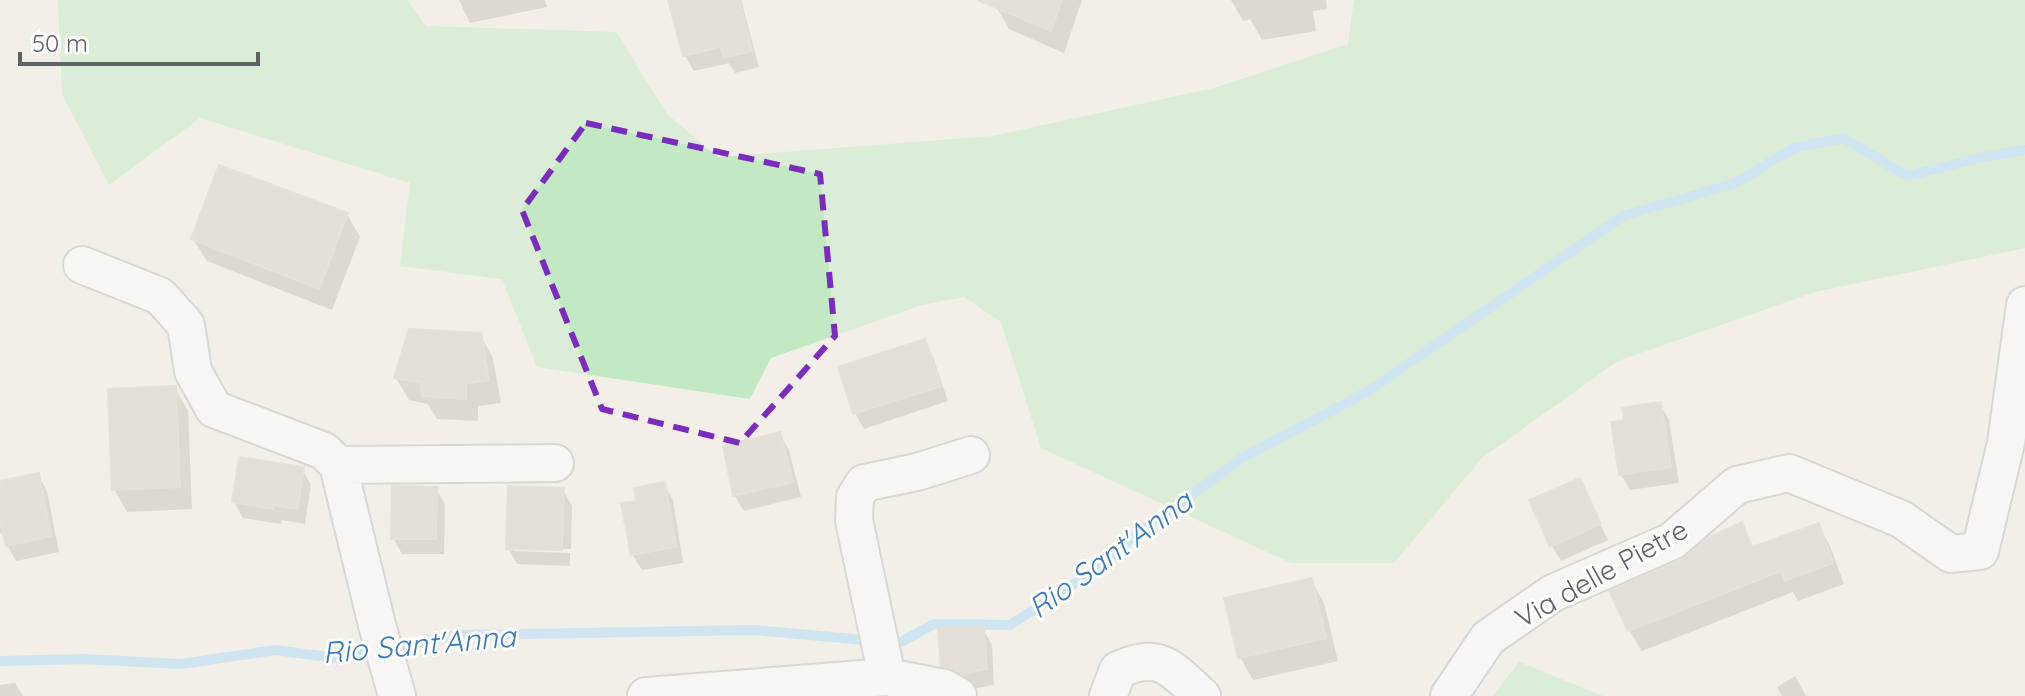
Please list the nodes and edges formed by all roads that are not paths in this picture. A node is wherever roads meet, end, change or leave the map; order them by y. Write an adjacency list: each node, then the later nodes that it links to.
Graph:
1 (82, 265): 5 (street)
2 (2025, 305): 12 (street, Via delle Pietre)
3 (971, 455): 6 (street)
4 (555, 463): 5 (street)
5 (338, 465): 7 (street)
6 (886, 671): 8 (street); 9 (street)
7 (397, 696)
8 (646, 696)
9 (958, 696)
10 (1108, 696): 11 (street)
11 (1202, 696)
12 (1449, 696)

